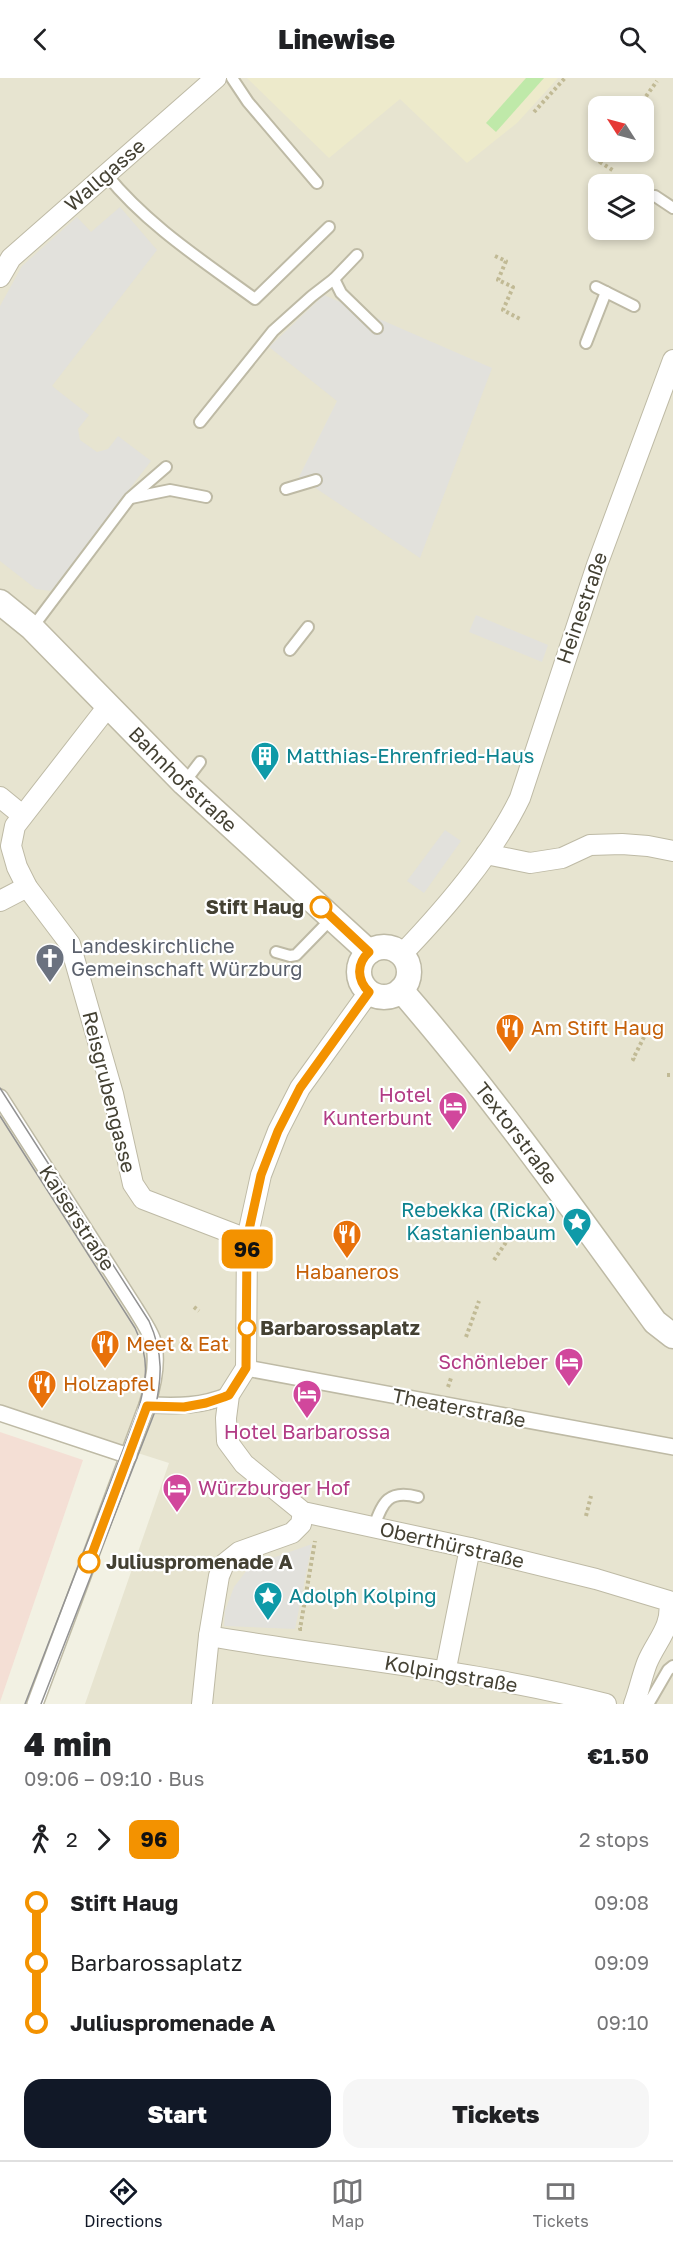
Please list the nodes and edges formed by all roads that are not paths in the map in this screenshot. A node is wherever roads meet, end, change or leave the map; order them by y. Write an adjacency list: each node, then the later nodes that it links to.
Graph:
1 (216, 78): 3 (street, Wallgasse)
2 (232, 78): 4 (lane)
3 (106, 174): 8 (lane); 10 (street, Wallgasse)
4 (317, 183)
5 (673, 194): 7 (lane)
6 (654, 196): 7 (lane)
7 (670, 206)
8 (329, 227)
9 (357, 255): 11 (lane)
10 (0, 277)
11 (334, 279): 13 (lane); 16 (lane)
12 (634, 306): 14 (lane)
13 (377, 328)
14 (586, 343)
15 (673, 360): 32 (street, Heinestraße)
16 (200, 422)
17 (166, 467): 21 (lane)
18 (316, 480): 19 (lane)
19 (286, 489)
20 (206, 497): 21 (lane)
21 (130, 498): 24 (lane)
22 (0, 602): 24 (street, Bahnhofstraße)
23 (308, 627): 25 (lane)
24 (32, 628): 26 (street, Bahnhofstraße)
25 (290, 650)
26 (108, 705): 28 (street, Bahnhofstraße); 30 (street, Reisgrubengasse)
27 (200, 762): 28 (lane)
28 (183, 783): 35 (street, Bahnhofstraße)
29 (0, 797): 30 (street)
30 (22, 815): 33 (street, Reisgrubengasse)
31 (673, 851): 32 (street)
32 (486, 854): 38 (street, Heinestraße)
33 (27, 887): 34 (street); 42 (street, Reisgrubengasse)
34 (0, 901)
35 (332, 918): 36 (lane); 37 (street, Bahnhofstraße)
36 (276, 952)
37 (369, 952): 38 (street); 40 (street)
38 (402, 954): 39 (street)
39 (401, 990): 40 (street); 43 (street, Textorstraße)
40 (369, 992): 42 (street)
41 (0, 1097): 46 (street, Kaiserstraße)
42 (247, 1239): 44 (street)
43 (673, 1336)
44 (246, 1368): 45 (street); 48 (street, Theaterstraße)
45 (229, 1395): 46 (street); 51 (street, Oberthürstraße)
46 (147, 1406): 49 (street)
47 (0, 1413): 49 (street)
48 (673, 1447)
49 (129, 1456): 59 (street)
50 (418, 1497): 52 (lane)
51 (303, 1512): 52 (street, Oberthürstraße); 55 (street)
52 (374, 1527): 53 (street, Oberthürstraße)
53 (470, 1548): 54 (street, Oberthürstraße); 57 (street)
54 (671, 1601): 58 (street)
55 (209, 1636): 57 (street, Kolpingstraße); 60 (street)
56 (673, 1666): 58 (lane)
57 (445, 1672): 61 (street, Kolpingstraße)
58 (635, 1701)
59 (35, 1704)
60 (202, 1704)
61 (606, 1704)

